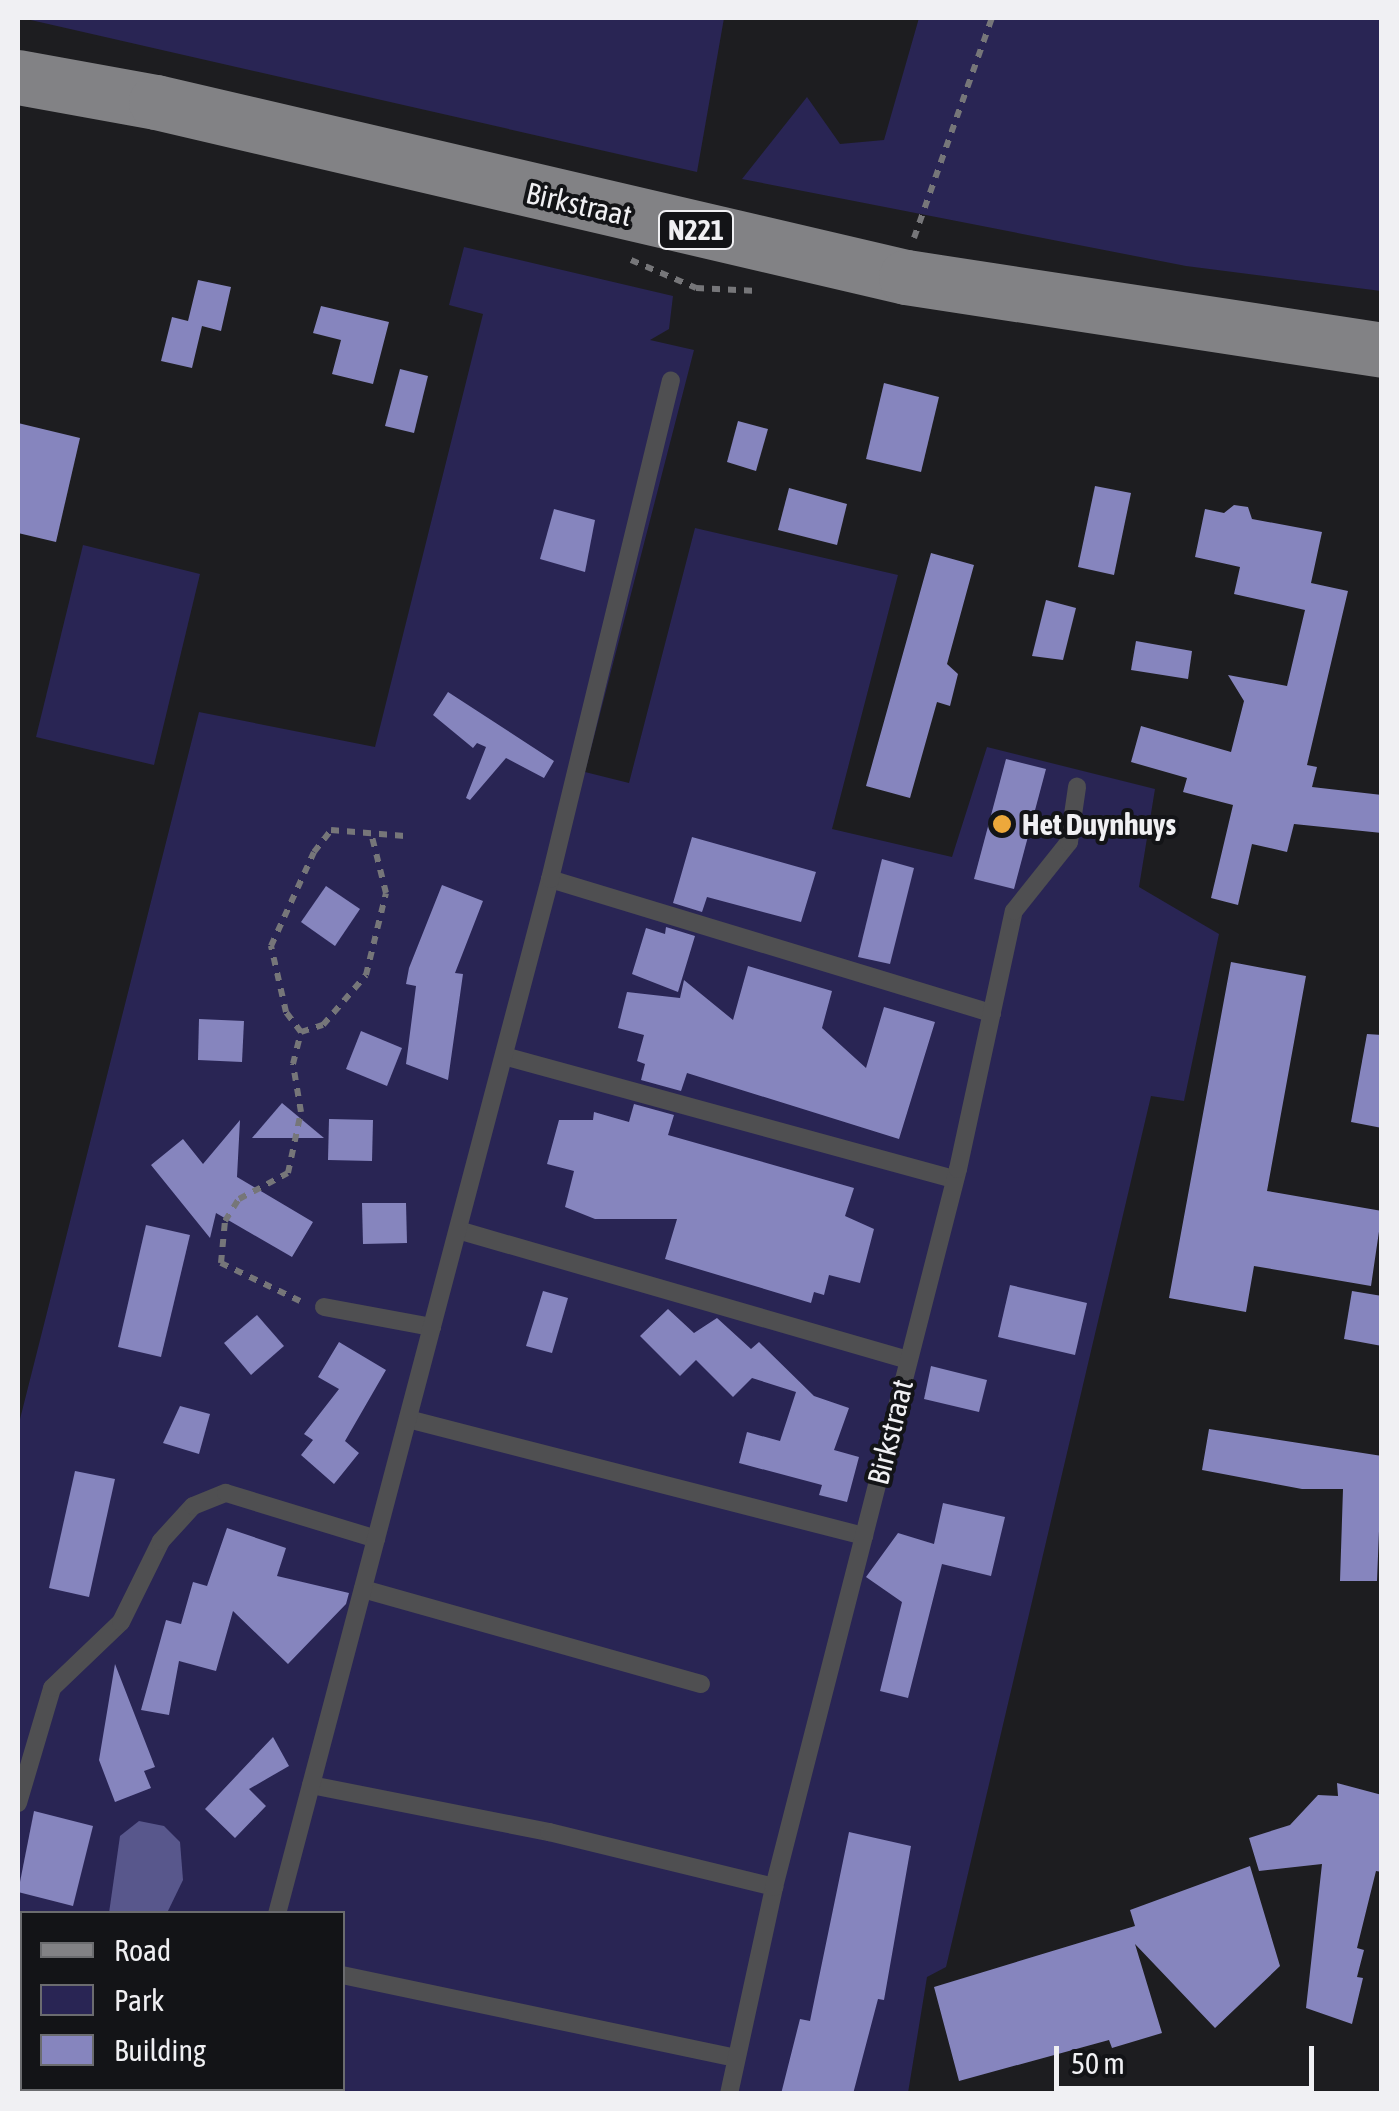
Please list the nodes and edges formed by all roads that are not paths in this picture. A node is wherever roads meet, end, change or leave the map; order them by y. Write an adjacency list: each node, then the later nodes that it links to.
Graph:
1 (18, 77): 2 (main road, Birkstraat / N221)
2 (1382, 350)
3 (671, 380): 5 (lane)
4 (1077, 786): 6 (lane, Birkstraat)
5 (550, 878): 6 (lane); 7 (lane)
6 (992, 1014): 8 (lane, Birkstraat)
7 (504, 1056): 8 (lane); 9 (lane)
8 (955, 1179): 12 (lane, Birkstraat)
9 (458, 1230): 11 (lane); 12 (lane)
10 (324, 1308): 11 (lane)
11 (432, 1327): 13 (lane)
12 (908, 1360): 14 (lane, Birkstraat)
13 (408, 1418): 14 (lane); 15 (lane)
14 (864, 1536): 20 (lane, Birkstraat)
15 (376, 1540): 16 (lane); 19 (lane)
16 (363, 1589): 17 (lane); 18 (lane)
17 (700, 1684)
18 (311, 1785): 20 (lane); 21 (lane)
19 (18, 1803)
20 (774, 1887): 23 (lane, Birkstraat)
21 (278, 1911)
22 (345, 1977): 23 (lane)
23 (735, 2058): 24 (lane, Birkstraat)
24 (729, 2094)

